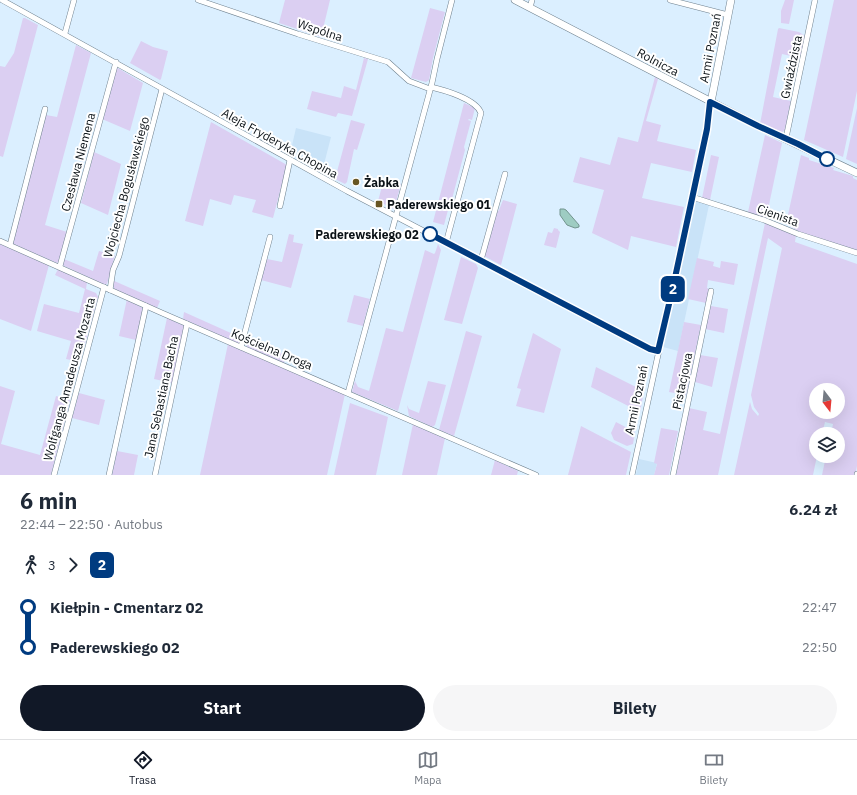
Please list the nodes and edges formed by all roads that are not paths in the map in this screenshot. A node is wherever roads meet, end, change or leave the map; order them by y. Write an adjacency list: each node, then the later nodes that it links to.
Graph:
1 (2, 0): 12 (street, Aleja Fryderyka Chopina)
2 (74, 0): 12 (street)
3 (198, 0): 14 (street, Wspólna)
4 (452, 0): 14 (street)
5 (515, 0): 10 (street, Rolnicza)
6 (532, 0): 10 (street)
7 (670, 0): 11 (street)
8 (731, 0): 11 (street, Armii Poznań)
9 (816, 0): 18 (street, Gwiaździsta)
10 (530, 8): 16 (street, Rolnicza)
11 (728, 15): 16 (street, Armii Poznań)
12 (65, 34): 13 (street, Aleja Fryderyka Chopina)
13 (116, 62): 15 (street, Aleja Fryderyka Chopina); 31 (street, Czesława Niemena)
14 (430, 88): 24 (street); 27 (street, Wspólna)
15 (162, 89): 19 (street, Aleja Fryderyka Chopina); 33 (street, Wojciecha Bogusławskiego)
16 (710, 102): 18 (street, Rolnicza); 22 (street, Armii Poznań)
17 (45, 109): 28 (street)
18 (786, 138): 20 (street, Rolnicza)
19 (290, 160): 23 (street); 24 (street, Aleja Fryderyka Chopina)
20 (857, 173)
21 (504, 174): 30 (street)
22 (692, 197): 29 (street, Cienista); 38 (street, Armii Poznań)
23 (280, 206)
24 (396, 216): 27 (street, Aleja Fryderyka Chopina); 39 (street)
25 (270, 238): 37 (street)
26 (0, 241): 28 (street, Kościelna Droga)
27 (446, 243): 30 (street, Aleja Fryderyka Chopina)
28 (10, 245): 31 (street, Kościelna Droga)
29 (857, 253)
30 (481, 260): 38 (street, Aleja Fryderyka Chopina)
31 (60, 266): 32 (street, Kościelna Droga)
32 (104, 287): 33 (street, Kościelna Droga); 40 (street, Wolfganga Amadeusza Mozarta)
33 (110, 290): 35 (street, Kościelna Droga)
34 (711, 291): 45 (street, Pistacjowa)
35 (146, 306): 36 (street, Kościelna Droga); 41 (street)
36 (187, 324): 37 (street, Kościelna Droga); 42 (street, Jana Sebastiana Bacha)
37 (241, 347): 39 (street, Kościelna Droga)
38 (658, 351): 44 (street, Armii Poznań)
39 (348, 393): 43 (street, Kościelna Droga)
40 (54, 475)
41 (109, 475)
42 (155, 475)
43 (536, 475)
44 (632, 475)
45 (673, 475)

